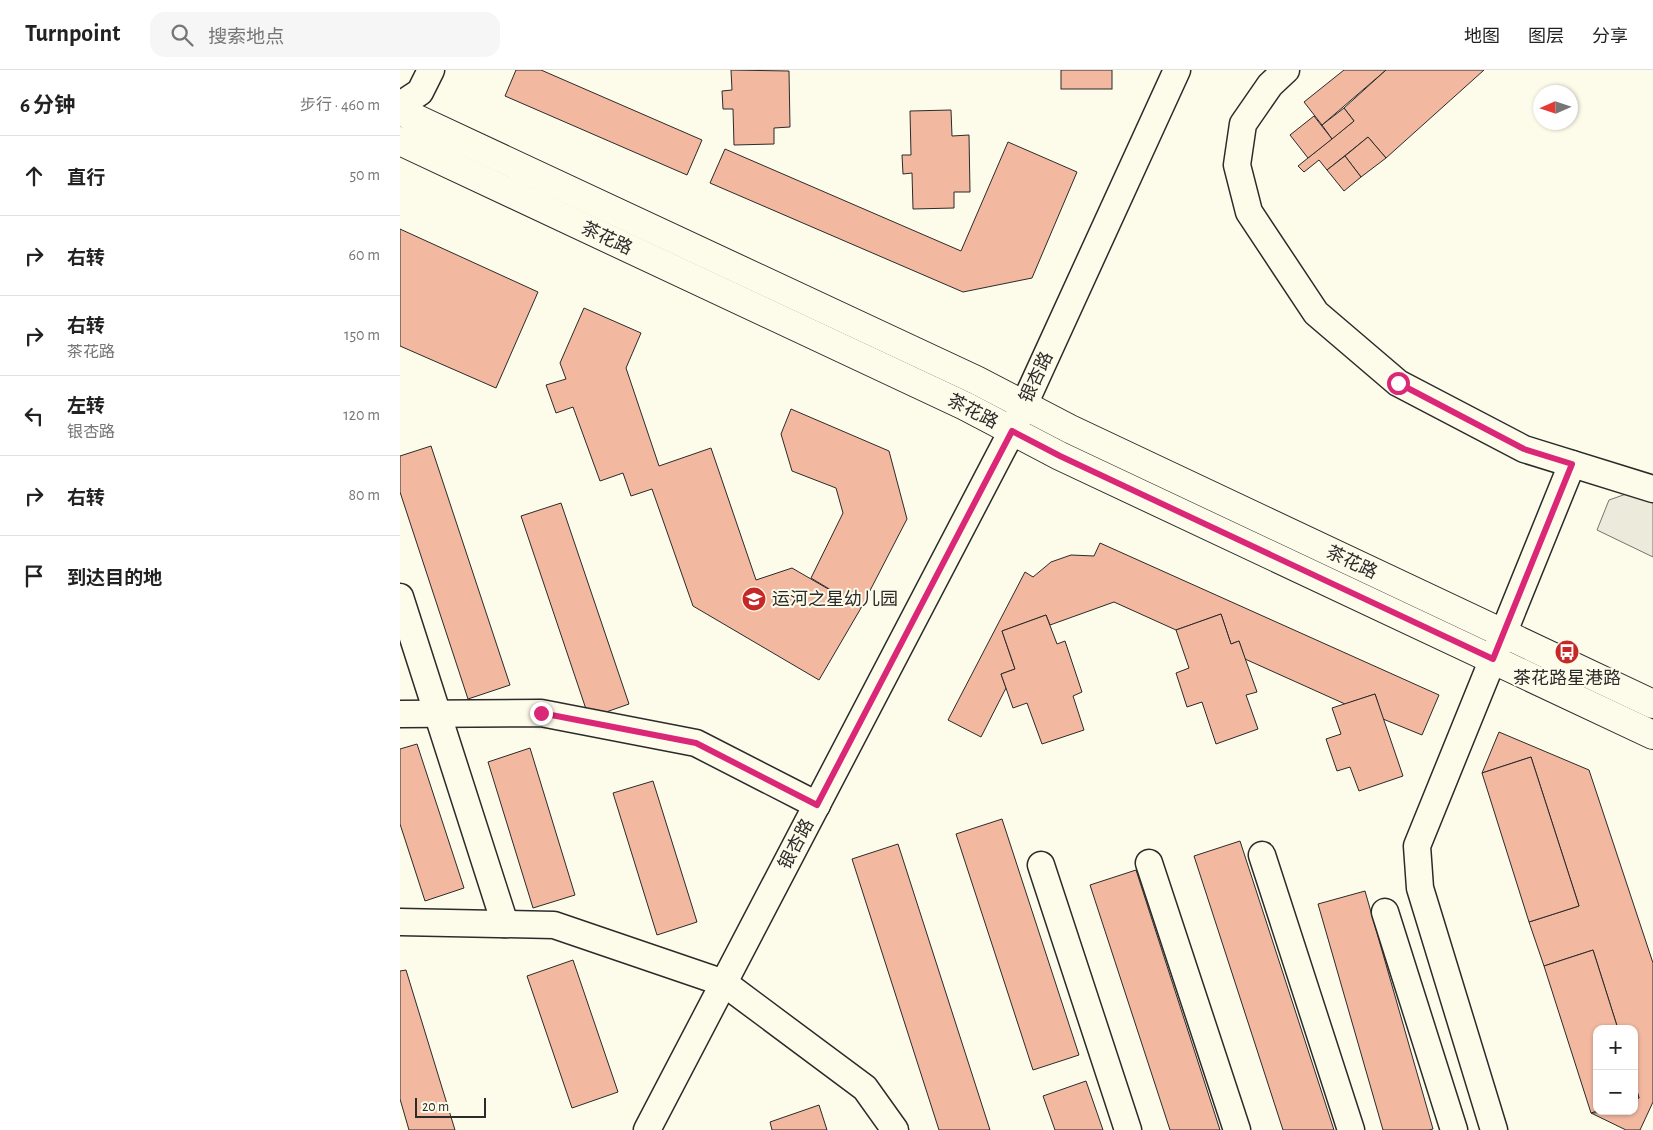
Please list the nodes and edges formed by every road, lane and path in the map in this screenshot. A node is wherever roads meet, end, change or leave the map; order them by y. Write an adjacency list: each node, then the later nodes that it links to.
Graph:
1 (411, 70): 5 (street)
2 (431, 70): 6 (street)
3 (1177, 70): 9 (street, 银杏路)
4 (1286, 70): 11 (street)
5 (400, 96)
6 (400, 105)
7 (400, 111): 9 (main road, 茶花路)
8 (400, 141): 10 (main road, 茶花路)
9 (1023, 405): 10 (street, 银杏路); 14 (main road, 茶花路)
10 (1012, 431): 15 (main road, 茶花路); 20 (street, 银杏路)
11 (1572, 464): 12 (street); 14 (street)
12 (1653, 489)
13 (400, 597): 18 (street)
14 (1504, 633): 15 (street); 16 (main road, 茶花路)
15 (1493, 659): 19 (main road, 茶花路); 34 (street)
16 (1653, 704)
17 (400, 714): 18 (street)
18 (437, 714): 20 (street); 26 (street)
19 (1653, 734)
20 (817, 805): 27 (street, 银杏路)
21 (1262, 854): 32 (street)
22 (1149, 863): 31 (street)
23 (1041, 865): 30 (street)
24 (1385, 912): 33 (street)
25 (400, 922): 26 (street)
26 (505, 924): 27 (street)
27 (724, 983): 28 (street, 银杏路); 29 (street)
28 (647, 1130)
29 (894, 1130)
30 (1128, 1130)
31 (1237, 1130)
32 (1351, 1130)
33 (1454, 1130)
34 (1494, 1130)

